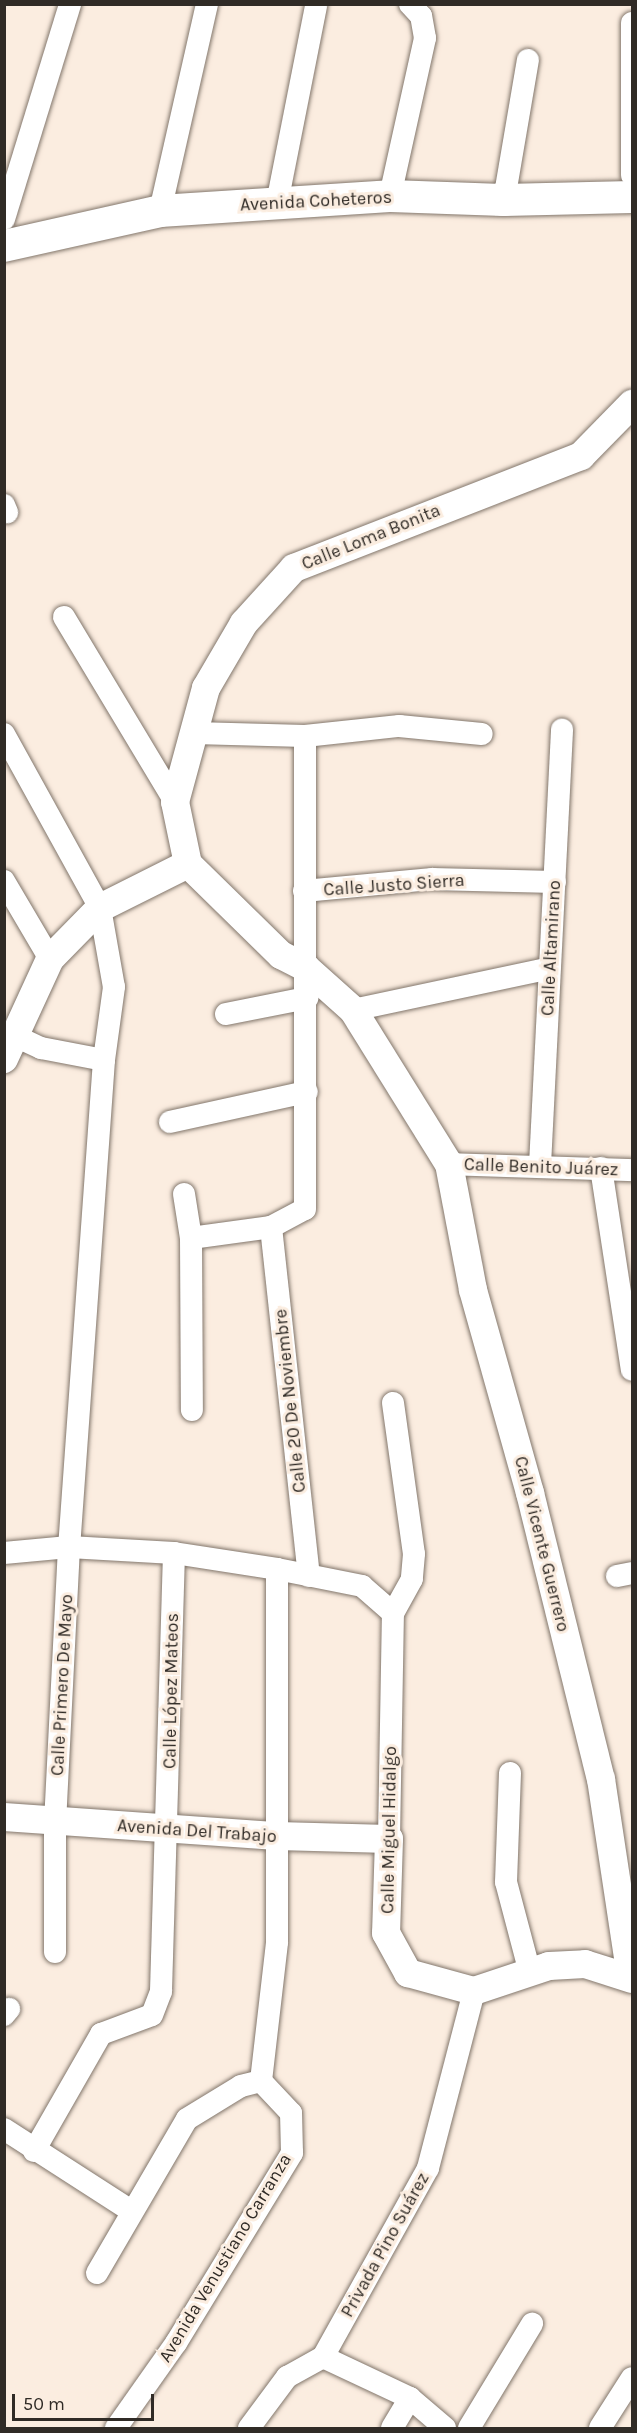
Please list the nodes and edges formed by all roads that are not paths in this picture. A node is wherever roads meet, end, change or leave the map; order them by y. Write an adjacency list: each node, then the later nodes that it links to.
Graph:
1 (70, 4): 13 (street)
2 (207, 4): 12 (street)
3 (410, 4): 8 (street)
4 (316, 6): 11 (street)
5 (632, 23): 7 (street)
6 (528, 60): 10 (street)
7 (633, 175)
8 (390, 196): 10 (main road, Avenida Coheteros); 11 (main road, Avenida Coheteros)
9 (633, 196): 10 (main road, Avenida Coheteros)
10 (504, 200)
11 (277, 203): 12 (main road, Avenida Coheteros)
12 (160, 211): 14 (main road, Avenida Coheteros)
13 (4, 219)
14 (4, 246)
15 (633, 404): 18 (street, Calle Loma Bonita)
16 (64, 617): 22 (street)
17 (562, 730): 25 (street, Calle Altamirano)
18 (194, 733): 21 (street); 22 (street, Calle Loma Bonita)
19 (4, 734): 27 (street, Calle Primero De Mayo)
20 (482, 734): 21 (street)
21 (305, 736): 26 (street)
22 (175, 802): 23 (street, Calle Loma Bonita)
23 (188, 864): 27 (street); 29 (street, Calle Vicente Guerrero)
24 (4, 881): 28 (street)
25 (555, 882): 26 (street, Calle Justo Sierra); 30 (street, Calle Altamirano)
26 (304, 891): 29 (street)
27 (100, 908): 28 (street); 35 (street, Calle Primero De Mayo)
28 (50, 959): 34 (street)
29 (306, 968): 31 (street); 32 (street, Calle Vicente Guerrero)
30 (550, 968): 32 (street); 39 (street, Calle Altamirano)
31 (306, 998): 33 (street); 36 (street)
32 (353, 1010): 38 (street, Calle Vicente Guerrero)
33 (226, 1014)
34 (9, 1047): 35 (street)
35 (104, 1060): 48 (street, Calle Primero De Mayo)
36 (307, 1092): 37 (street); 43 (street)
37 (170, 1122)
38 (449, 1164): 39 (street, Calle Benito Juárez); 62 (street, Calle Vicente Guerrero)
39 (540, 1165): 40 (street, Calle Benito Juárez)
40 (601, 1168): 41 (street, Calle Benito Juárez); 45 (street)
41 (633, 1170)
42 (184, 1194): 44 (street)
43 (271, 1227): 44 (street); 52 (street, Calle 20 De Noviembre)
44 (191, 1238): 47 (street)
45 (633, 1370)
46 (393, 1402): 53 (street)
47 (192, 1410)
48 (69, 1547): 49 (street); 50 (street); 56 (street, Calle Primero De Mayo)
49 (4, 1553)
50 (174, 1553): 51 (street); 57 (street, Calle López Mateos)
51 (277, 1569): 52 (street); 58 (street)
52 (309, 1576): 53 (street)
53 (393, 1613): 59 (street, Calle Miguel Hidalgo)
54 (510, 1773): 61 (street)
55 (4, 1817): 56 (street, Avenida Del Trabajo)
56 (55, 1822): 57 (street, Avenida Del Trabajo); 60 (street, Calle Primero De Mayo)
57 (168, 1828): 58 (street, Avenida Del Trabajo); 66 (street, Calle López Mateos)
58 (277, 1836): 59 (street, Avenida Del Trabajo); 64 (street)
59 (389, 1839): 63 (street, Calle Miguel Hidalgo)
60 (55, 1952)
61 (530, 1973): 62 (street); 63 (street)
62 (632, 1978)
63 (474, 1990): 70 (street, Privada Pino Suárez)
64 (261, 2081): 67 (street); 73 (street, Avenida Venustiano Carranza)
65 (4, 2129): 66 (street)
66 (34, 2151): 67 (street)
67 (131, 2211): 68 (street)
68 (97, 2272)
69 (531, 2324): 77 (street)
70 (323, 2357): 72 (street); 74 (street)
71 (633, 2378): 78 (street)
72 (410, 2398): 75 (street); 76 (street)
73 (117, 2428)
74 (249, 2428)
75 (392, 2428)
76 (445, 2428)
77 (469, 2428)
78 (600, 2428)

